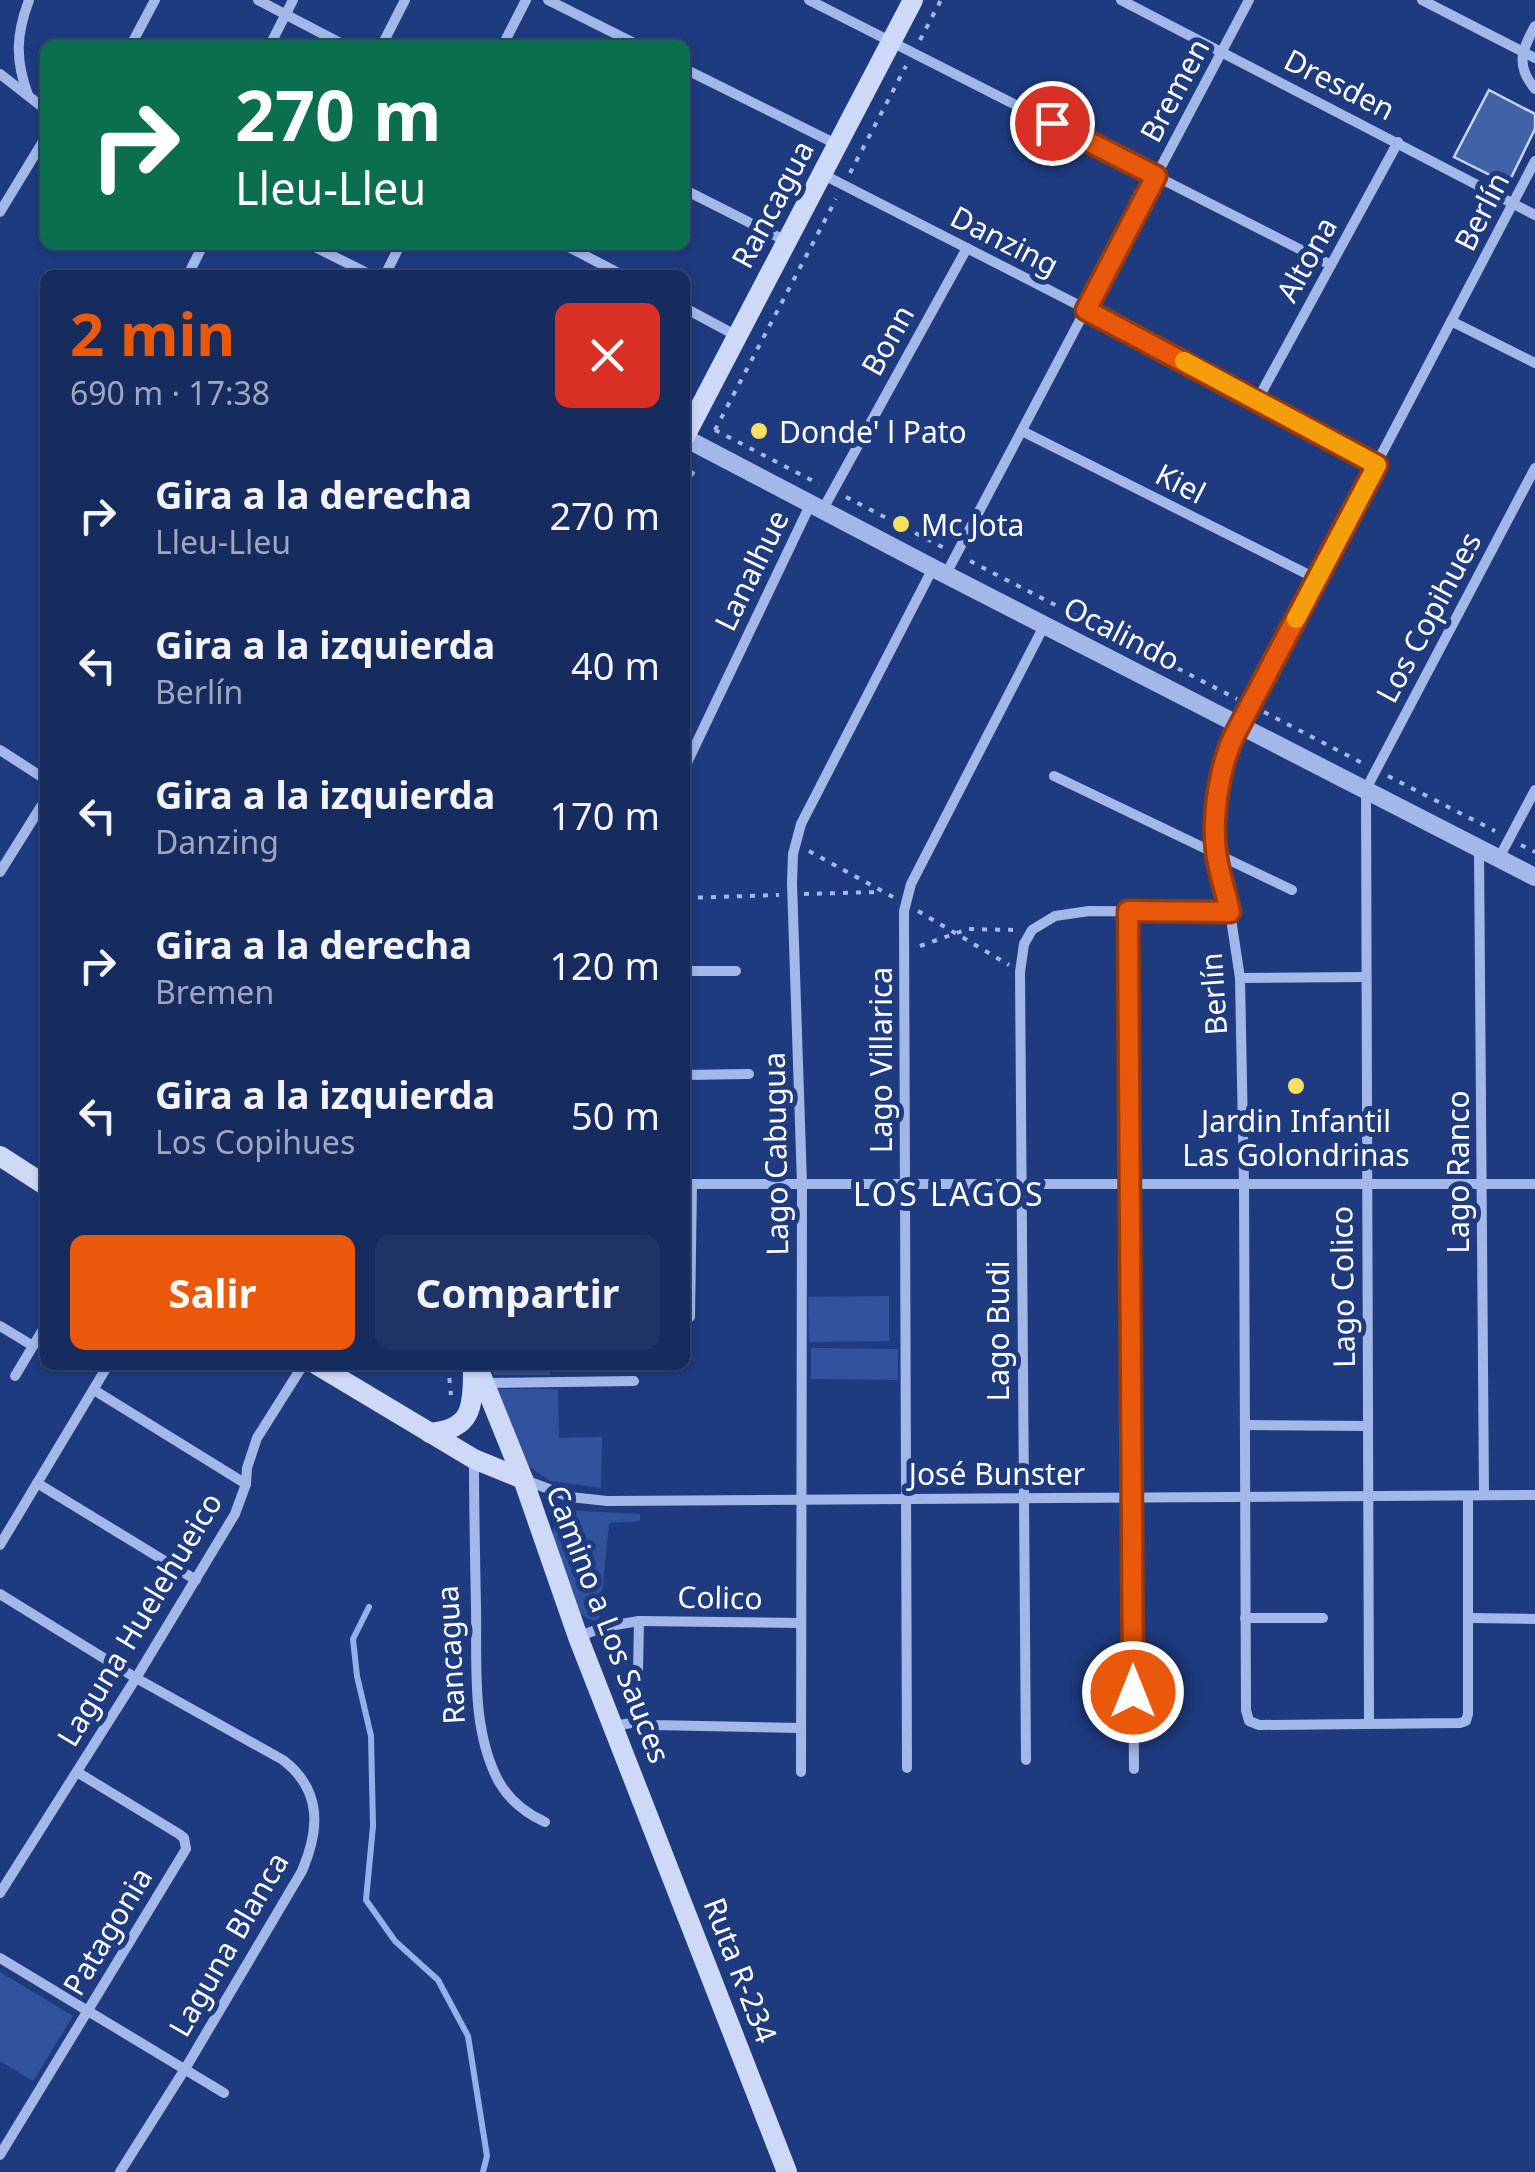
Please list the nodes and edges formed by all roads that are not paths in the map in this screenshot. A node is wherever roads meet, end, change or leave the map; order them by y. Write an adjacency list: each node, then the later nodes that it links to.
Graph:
1 (29, 0): 28 (street)
2 (155, 0): 15 (street)
3 (258, 0): 13 (street)
4 (294, 0): 13 (street)
5 (404, 0): 18 (street)
6 (526, 0): 19 (street)
7 (548, 0): 20 (street)
8 (809, 0): 21 (street)
9 (912, 0): 21 (main road, Rancagua)
10 (1121, 0): 22 (street, Dresden)
11 (1250, 0): 22 (street, Bremen)
12 (1422, 0): 23 (street)
13 (286, 15): 16 (street); 17 (street)
14 (1535, 26): 23 (street)
15 (133, 40)
16 (273, 40)
17 (334, 40)
18 (384, 40)
19 (506, 40)
20 (628, 40)
21 (891, 42): 31 (main road, Rancagua); 35 (street)
22 (1222, 51): 30 (street, Dresden); 35 (street, Bremen)
23 (1522, 51): 24 (street); 27 (street)
24 (1535, 58)
25 (690, 71): 31 (street)
26 (0, 74): 28 (street)
27 (1535, 89)
28 (28, 94): 29 (street)
29 (40, 104)
30 (1398, 142): 37 (street, Dresden); 44 (street, Altona)
31 (837, 145): 34 (main road, Rancagua)
32 (40, 146): 38 (street)
33 (1535, 161): 37 (street, Berlín)
34 (822, 174): 40 (main road, Rancagua); 41 (street, Danzing)
35 (1156, 176): 44 (street); 47 (street, Bremen)
36 (690, 193): 40 (street)
37 (1513, 204): 39 (street, Dresden); 49 (street, Berlín)
38 (0, 212)
39 (1535, 215)
40 (787, 242): 50 (main road, Rancagua)
41 (966, 248): 47 (street, Danzing); 58 (street, Bonn)
42 (321, 250): 45 (street)
43 (574, 250): 46 (street)
44 (1331, 265): 52 (street, Altona)
45 (361, 270)
46 (612, 270)
47 (1086, 310): 52 (street, Danzing); 54 (street, Bremen)
48 (690, 311): 50 (street)
49 (1452, 322): 51 (street); 56 (street, Berlín)
50 (738, 336): 53 (main road, Rancagua)
51 (1535, 363)
52 (1258, 400): 56 (street, Danzing)
53 (690, 427)
54 (1022, 431): 59 (street, Bremen); 60 (street, Kiel)
55 (690, 440): 58 (street, Ocalindo)
56 (1377, 465): 60 (street, Berlín)
57 (1535, 468): 67 (street, Los Copihues)
58 (816, 506): 59 (street, Ocalindo); 64 (street, Lanalhue)
59 (940, 571): 61 (street, Ocalindo); 87 (street, Lago Cabugua)
60 (1317, 579): 62 (street, Berlín)
61 (1044, 624): 62 (street, Ocalindo); 88 (street, Lago Villarica)
62 (1241, 726): 67 (street, Ocalindo); 71 (street, Berlín)
63 (0, 750): 65 (street)
64 (690, 757)
65 (40, 776)
66 (1054, 776): 71 (street)
67 (1366, 790): 70 (street, Ocalindo); 80 (street, Lago Colico)
68 (1535, 790): 72 (street)
69 (40, 808): 73 (street)
70 (1479, 848): 72 (street, Ocalindo); 93 (street, Lago Ranco)
71 (1216, 853): 75 (street); 77 (street, Berlín)
72 (1499, 858): 74 (street, Ocalindo)
73 (0, 872)
74 (1535, 876)
75 (1292, 890)
76 (1128, 911): 77 (street); 89 (street, Lago Budi); 90 (street)
77 (1230, 912): 81 (street, Berlín)
78 (690, 970): 79 (street)
79 (736, 971)
80 (1365, 977): 81 (street); 92 (street, Lago Colico)
81 (1240, 978): 91 (street, Berlín)
82 (749, 1074): 83 (street)
83 (690, 1075)
84 (0, 1156): 85 (main road)
85 (40, 1181)
86 (690, 1184): 87 (street)
87 (802, 1184): 88 (street); 120 (street, Lago Cabugua)
88 (906, 1184): 89 (street); 118 (street, Lago Villarica)
89 (1021, 1184): 90 (street); 119 (street, Lago Budi)
90 (1130, 1184): 91 (street); 116 (street)
91 (1244, 1184): 92 (street); 105 (street, Berlín)
92 (1366, 1184): 93 (street); 106 (street, Lago Colico)
93 (1482, 1184): 94 (street); 115 (street, Lago Ranco)
94 (1535, 1184)
95 (0, 1326): 97 (street)
96 (40, 1334): 97 (street)
97 (33, 1346): 102 (street)
98 (105, 1370): 104 (street)
99 (300, 1370): 111 (street, Laguna Huelehueico)
100 (325, 1370): 107 (main road)
101 (477, 1371): 103 (street); 107 (main road); 109 (main road)
102 (15, 1376)
103 (634, 1381)
104 (94, 1390): 110 (street); 111 (street)
105 (1245, 1425): 106 (street); 117 (street, Berlín)
106 (1368, 1426): 113 (street, Lago Colico)
107 (430, 1433): 108 (main road)
108 (474, 1460): 109 (main road); 142 (street, Rancagua)
109 (523, 1479): 120 (street, José Bunster); 130 (main road, Camino a Los Sauces)
110 (37, 1484): 121 (street); 122 (street)
111 (246, 1484): 122 (street, Laguna Huelehueico)
112 (1535, 1495): 115 (street, José Bunster)
113 (1367, 1496): 114 (street, José Bunster); 117 (street, José Bunster); 133 (street, Lago Colico)
114 (1468, 1496): 115 (street, José Bunster); 126 (street)
115 (1484, 1496)
116 (1132, 1497): 117 (street, José Bunster); 119 (street, José Bunster); 138 (street)
117 (1246, 1497): 124 (street, Berlín)
118 (906, 1498): 119 (street, José Bunster); 120 (street, José Bunster); 137 (street, Lago Villarica)
119 (1024, 1498): 136 (street, Lago Budi)
120 (802, 1499): 129 (street, Lago Cabugua)
121 (0, 1544)
122 (196, 1580): 131 (street, Laguna Huelehueico)
123 (0, 1594): 131 (street, Laguna Blanca)
124 (1246, 1618): 125 (street); 133 (street, Berlín)
125 (1323, 1618)
126 (1468, 1618): 127 (street); 133 (street)
127 (1535, 1618)
128 (638, 1621): 129 (street, Colico); 130 (street, Colico); 132 (street)
129 (801, 1623): 135 (street, Lago Cabugua)
130 (578, 1637): 134 (main road, Camino a Los Sauces)
131 (136, 1678): 139 (street, Laguna Huelehueico); 146 (street, Laguna Blanca)
132 (636, 1722): 134 (street); 135 (street)
133 (1369, 1724)
134 (614, 1726): 141 (main road, Camino a Los Sauces)
135 (801, 1728): 140 (street, Lago Cabugua)
136 (1026, 1760)
137 (908, 1768)
138 (1134, 1769)
139 (77, 1772): 143 (street, Laguna Huelehueico); 145 (street, Patagonia)
140 (801, 1772)
141 (639, 1789): 150 (main road, Ruta R-234)
142 (545, 1822)
143 (0, 1893)
144 (0, 1958): 145 (street)
145 (87, 2012): 146 (street); 148 (street, Patagonia)
146 (185, 2070): 147 (street); 149 (street, Laguna Blanca)
147 (224, 2093)
148 (0, 2156)
149 (120, 2172)
150 (788, 2172)

